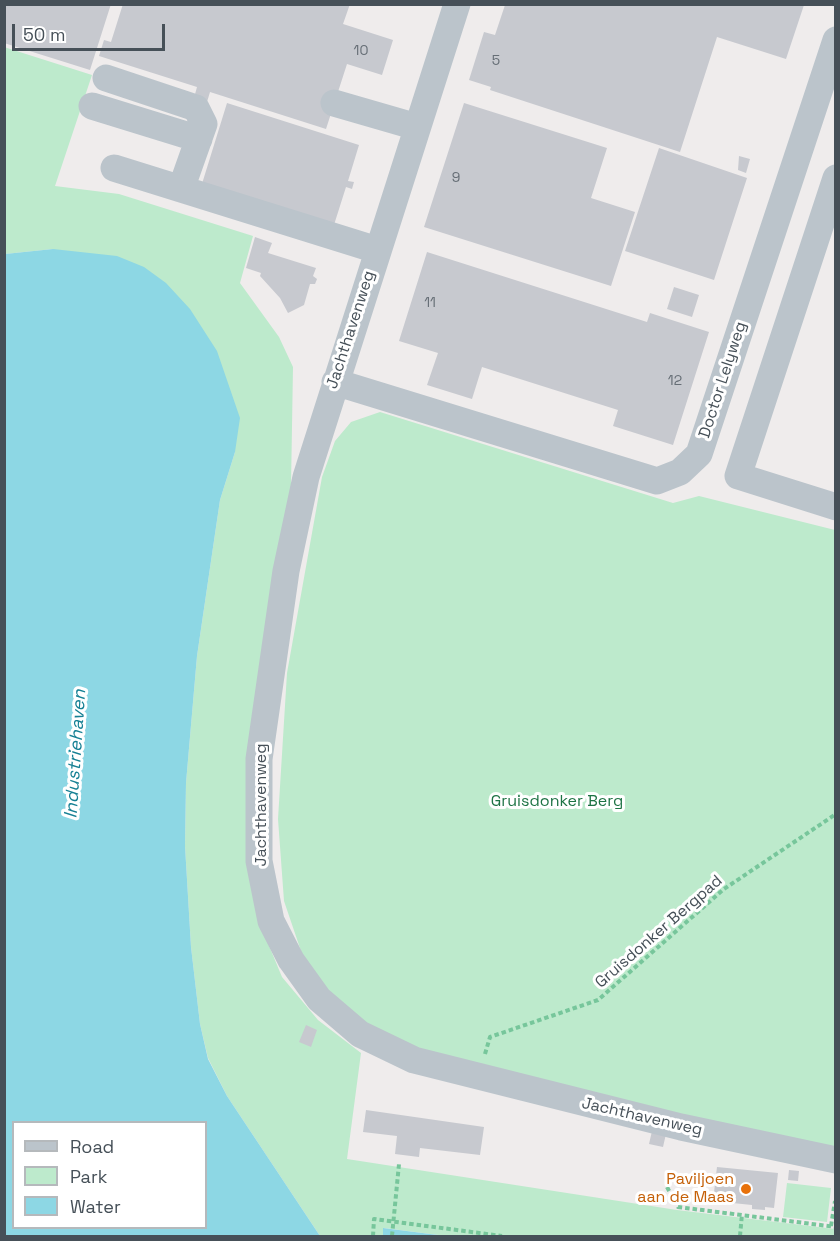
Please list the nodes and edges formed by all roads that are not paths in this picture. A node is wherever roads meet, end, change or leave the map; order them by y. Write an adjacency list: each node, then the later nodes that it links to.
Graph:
1 (456, 4): 6 (street, Jachthavenweg)
2 (836, 40): 12 (street, Doctor Lelyweg)
3 (106, 78): 7 (street)
4 (334, 103): 6 (street)
5 (92, 105): 7 (street)
6 (417, 127): 11 (street, Jachthavenweg)
7 (199, 139): 10 (street)
8 (114, 168): 10 (street)
9 (836, 178): 14 (street)
10 (181, 189): 11 (street)
11 (377, 250): 13 (street, Jachthavenweg)
12 (724, 377): 13 (street, Doctor Lelyweg); 14 (street)
13 (335, 382): 16 (street, Jachthavenweg)
14 (766, 392): 15 (street)
15 (836, 507)
16 (836, 1160)

